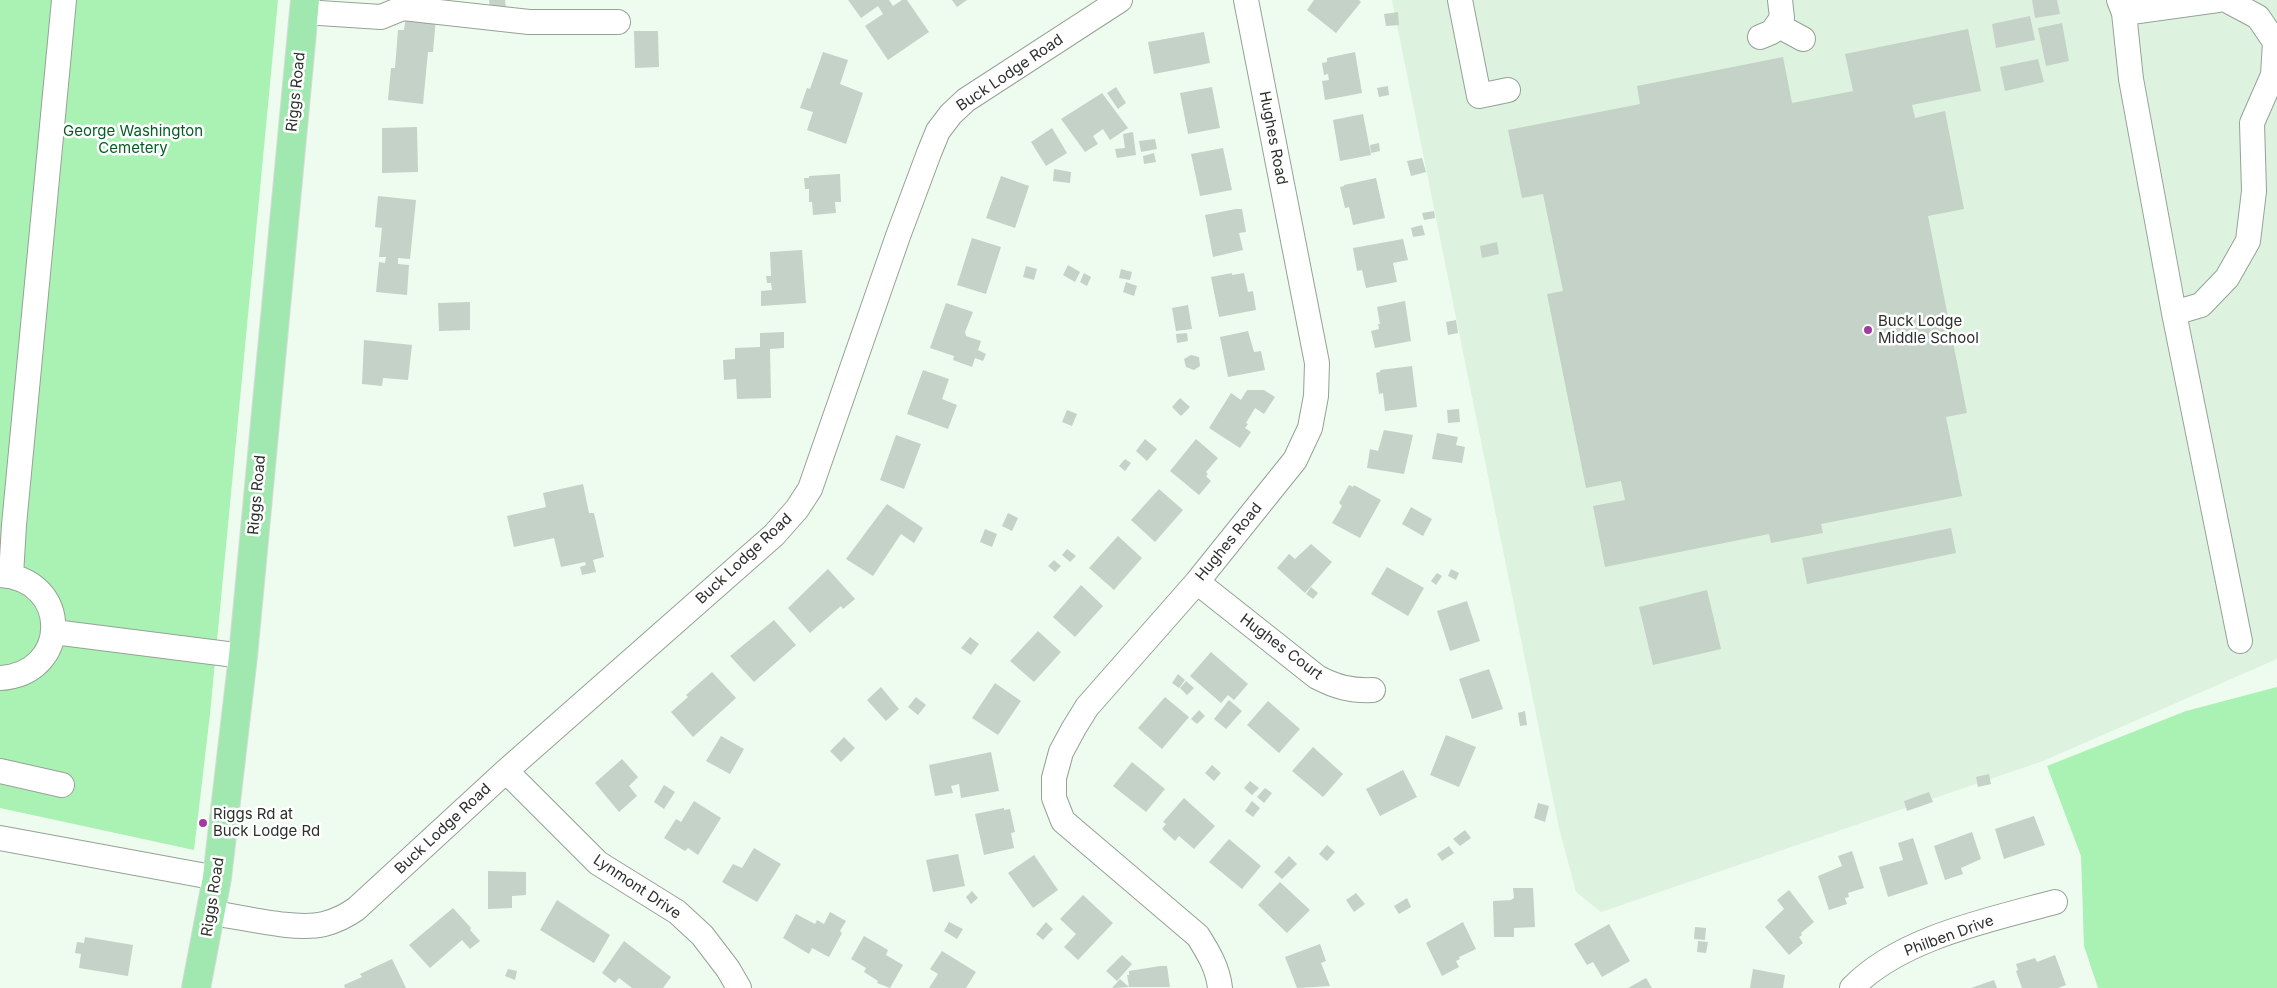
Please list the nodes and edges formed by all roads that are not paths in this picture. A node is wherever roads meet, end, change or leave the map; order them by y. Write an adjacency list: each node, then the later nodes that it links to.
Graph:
1 (64, 0): 14 (street)
2 (1120, 0): 22 (street, Buck Lodge Road)
3 (1246, 0): 15 (street, Hughes Road)
4 (1460, 0): 12 (street)
5 (1780, 0): 11 (street)
6 (2218, 0): 9 (street)
7 (2226, 0): 13 (street)
8 (304, 6): 10 (street); 18 (main road, Riggs Road)
9 (2122, 7): 13 (street)
10 (618, 22)
11 (1803, 39)
12 (1508, 90)
13 (2174, 314): 17 (street)
14 (6, 575): 16 (street)
15 (1197, 582): 20 (street, Hughes Court); 30 (street, Hughes Road)
16 (54, 632): 18 (street); 19 (street)
17 (2240, 641)
18 (243, 656): 25 (main road, Riggs Road)
19 (0, 678)
20 (1374, 690)
21 (0, 771): 23 (street)
22 (506, 771): 27 (street, Buck Lodge Road); 29 (street, Lynmont Drive)
23 (62, 785)
24 (0, 838): 25 (street)
25 (217, 878): 27 (main road, Riggs Road)
26 (2054, 902): 31 (street, Philben Drive)
27 (212, 913): 28 (main road, Riggs Road)
28 (196, 988)
29 (739, 988)
30 (1220, 988)
31 (1852, 988)

